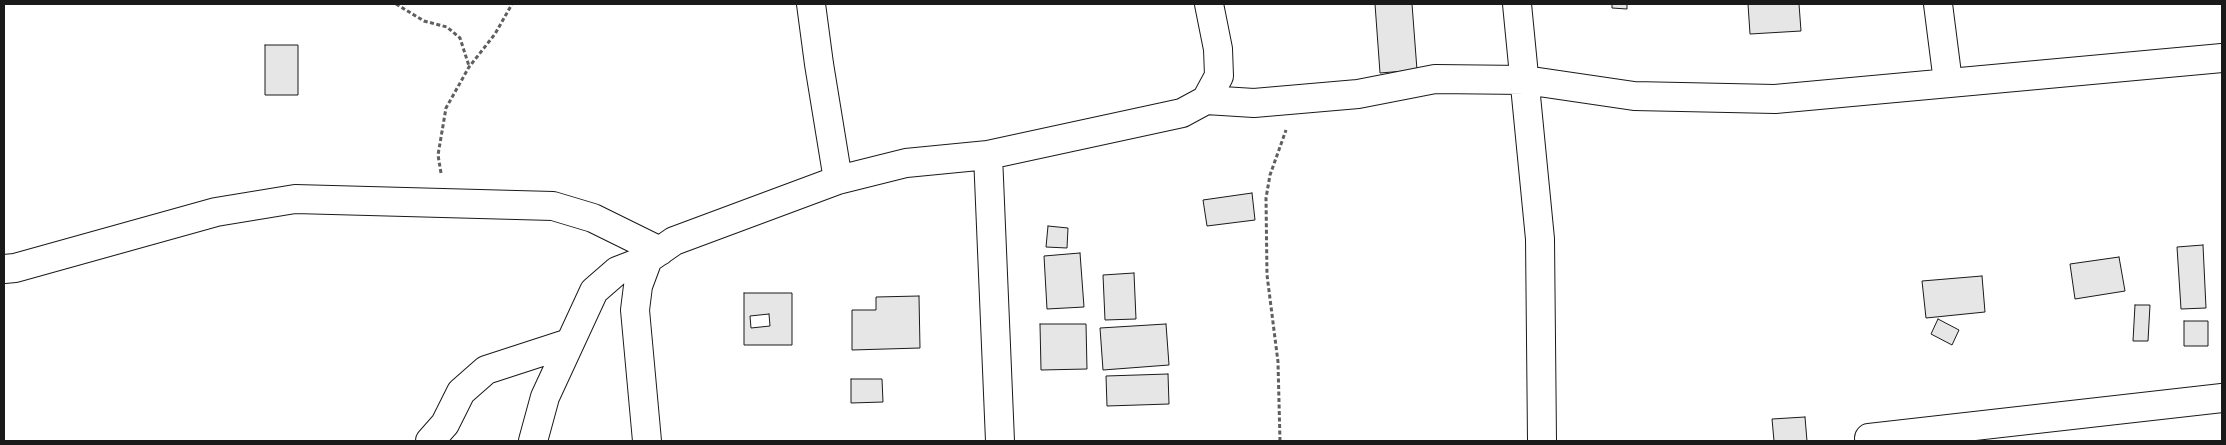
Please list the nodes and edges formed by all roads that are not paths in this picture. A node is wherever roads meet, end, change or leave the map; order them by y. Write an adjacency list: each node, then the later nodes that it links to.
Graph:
1 (811, 4): 10 (street)
2 (1209, 4): 8 (street)
3 (1517, 4): 6 (street)
4 (1938, 4): 7 (street)
5 (2222, 58): 7 (street)
6 (1525, 80): 7 (street); 8 (street); 20 (street)
7 (1948, 82)
8 (1206, 100): 9 (street)
9 (988, 156): 10 (street); 19 (street)
10 (838, 180): 11 (street)
11 (654, 255): 12 (street); 13 (street); 18 (street)
12 (4, 269)
13 (569, 343): 16 (street); 17 (street)
14 (2222, 398): 15 (street)
15 (1869, 438)
16 (430, 441)
17 (533, 441)
18 (647, 441)
19 (1000, 441)
20 (1542, 441)

